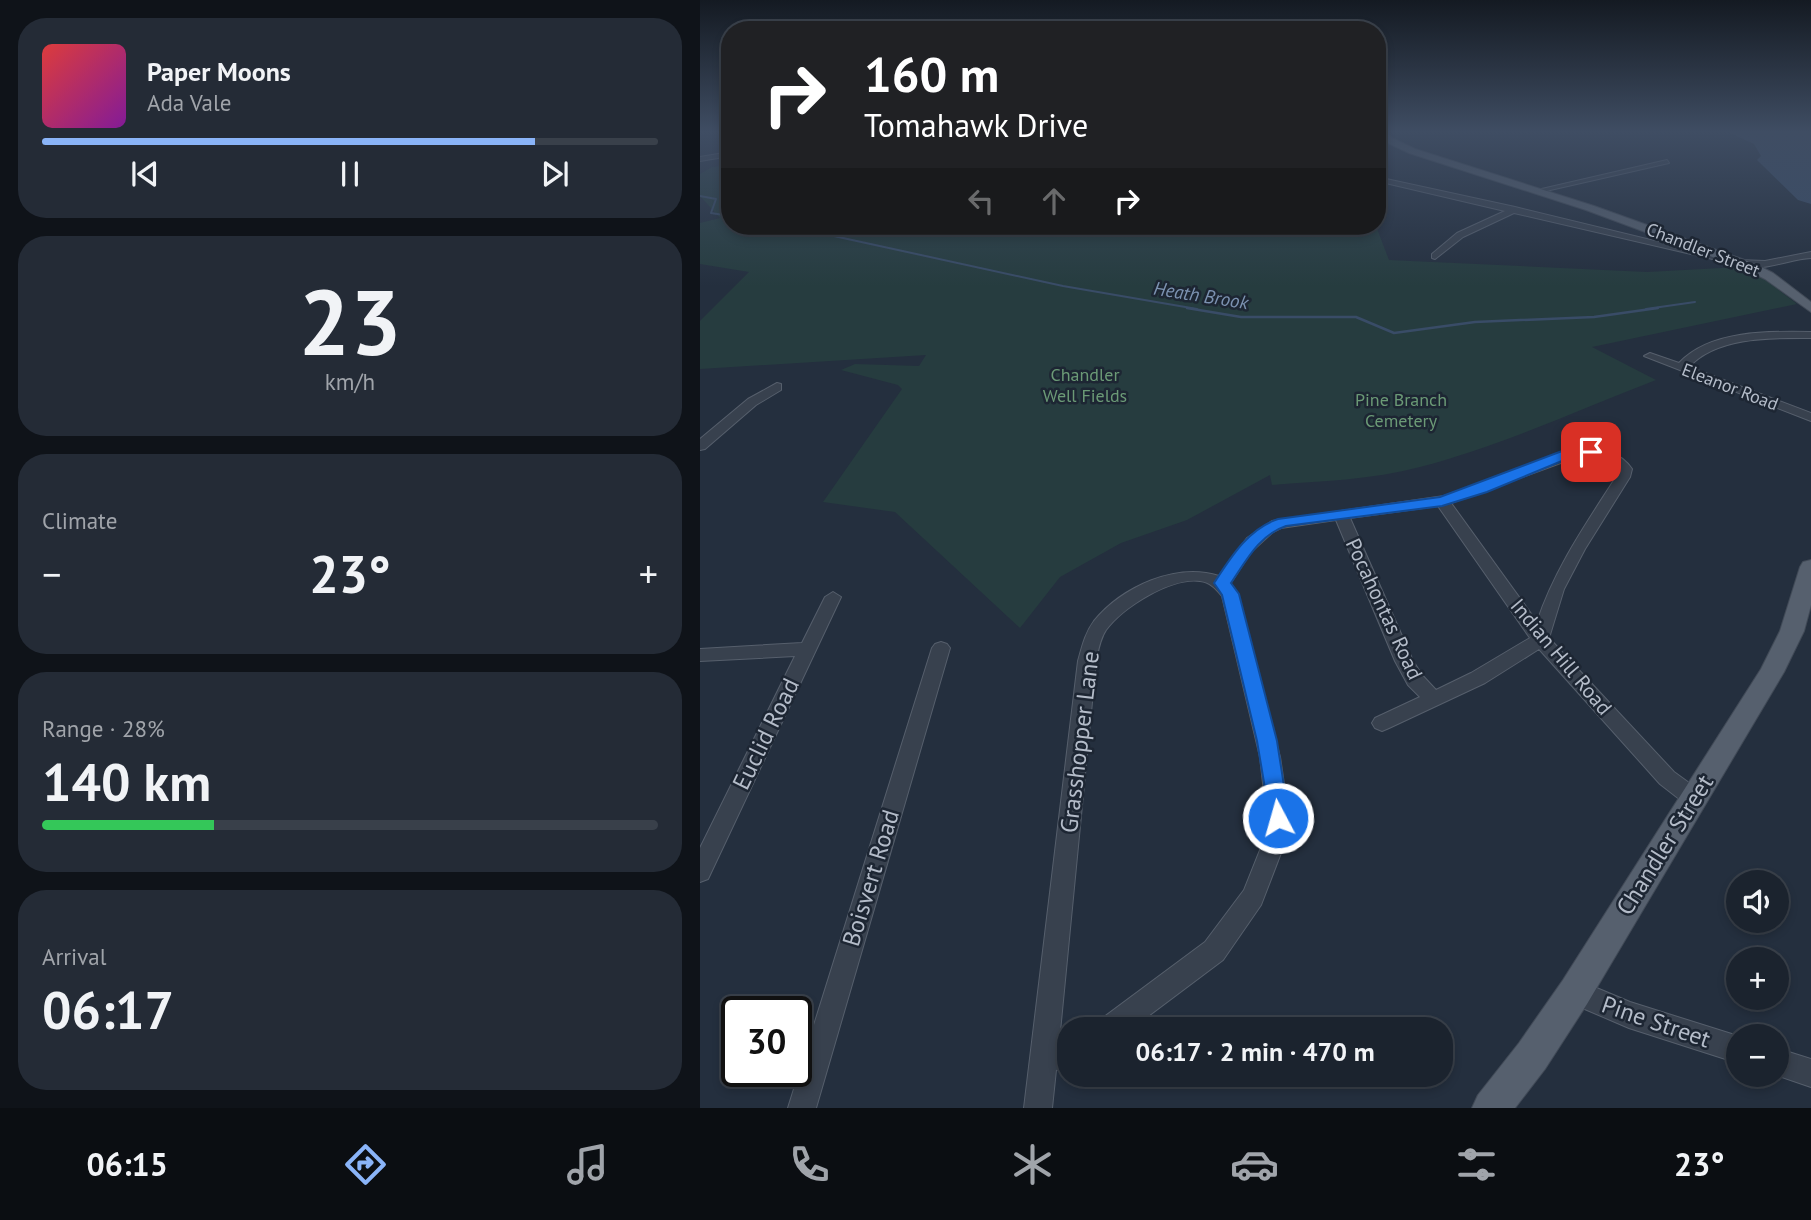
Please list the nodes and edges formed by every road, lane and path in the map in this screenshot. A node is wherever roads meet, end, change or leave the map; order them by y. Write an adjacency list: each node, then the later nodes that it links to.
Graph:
1 (1394, 183): 5 (street)
2 (1511, 183): 4 (main road, Chandler Street)
3 (1575, 183): 4 (street)
4 (1537, 191): 6 (main road, Chandler Street)
5 (1515, 209): 6 (street); 8 (street)
6 (1681, 245): 9 (main road, Chandler Street)
7 (1811, 255): 9 (street)
8 (1435, 256)
9 (1749, 266): 10 (main road, Chandler Street); 10 (main road, Chandler Street)
10 (1786, 288): 11 (main road, Chandler Street)
11 (1811, 308)
12 (1811, 335): 14 (street)
13 (1650, 356): 14 (street, Eleanor Road)
14 (1681, 368): 16 (street, Eleanor Road)
15 (778, 387): 17 (street)
16 (1811, 417)
17 (700, 446)
18 (1442, 501): 19 (street); 23 (street, Indian Hill Road); 23 (street)
19 (1341, 514): 21 (street); 27 (street, Pocahontas Road)
20 (1811, 567): 29 (main road, Chandler Street)
21 (1223, 583): 32 (street, Grasshopper Lane); 33 (street)
22 (833, 597): 25 (street, Euclid Road)
23 (1540, 639): 27 (street); 29 (street, Indian Hill Road)
24 (941, 648): 38 (street, Boisvert Road)
25 (807, 649): 26 (street); 30 (street, Euclid Road)
26 (700, 655)
27 (1433, 699): 28 (street)
28 (1382, 723)
29 (1695, 799): 31 (main road, Chandler Street)
30 (700, 872)
31 (1575, 992): 34 (street, Pine Street); 40 (main road, Chandler Street)
32 (1060, 1017)
33 (1125, 1017)
34 (1726, 1046)
35 (1057, 1056): 39 (street, Grasshopper Lane)
36 (1789, 1066): 37 (street)
37 (1811, 1073)
38 (802, 1108)
39 (1038, 1108)
40 (1491, 1108)

